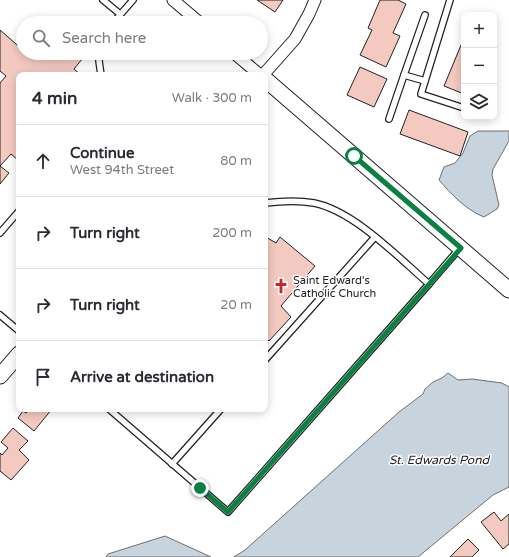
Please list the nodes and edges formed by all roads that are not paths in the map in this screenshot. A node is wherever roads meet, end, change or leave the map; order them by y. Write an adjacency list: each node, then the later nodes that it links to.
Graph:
1 (104, 0): 6 (lane)
2 (133, 0): 6 (lane)
3 (173, 0): 8 (street)
4 (315, 0): 13 (street)
5 (450, 0): 15 (lane)
6 (120, 14)
7 (425, 14): 14 (lane)
8 (192, 16)
9 (99, 60): 11 (lane)
10 (242, 60): 12 (street)
11 (101, 72)
12 (256, 72)
13 (266, 72)
14 (404, 75): 15 (lane); 18 (lane)
15 (425, 81): 17 (lane)
16 (268, 83): 23 (street)
17 (461, 107)
18 (389, 119)
19 (268, 203): 22 (lane)
20 (16, 214): 21 (lane)
21 (0, 233)
22 (375, 237): 24 (lane); 29 (lane)
23 (461, 248): 24 (lane); 25 (street)
24 (429, 284): 33 (lane)
25 (509, 290)
26 (0, 315): 27 (lane)
27 (16, 328)
28 (16, 357): 30 (street)
29 (268, 357)
30 (0, 376)
31 (112, 412): 33 (lane)
32 (218, 412): 33 (lane)
33 (172, 464)

